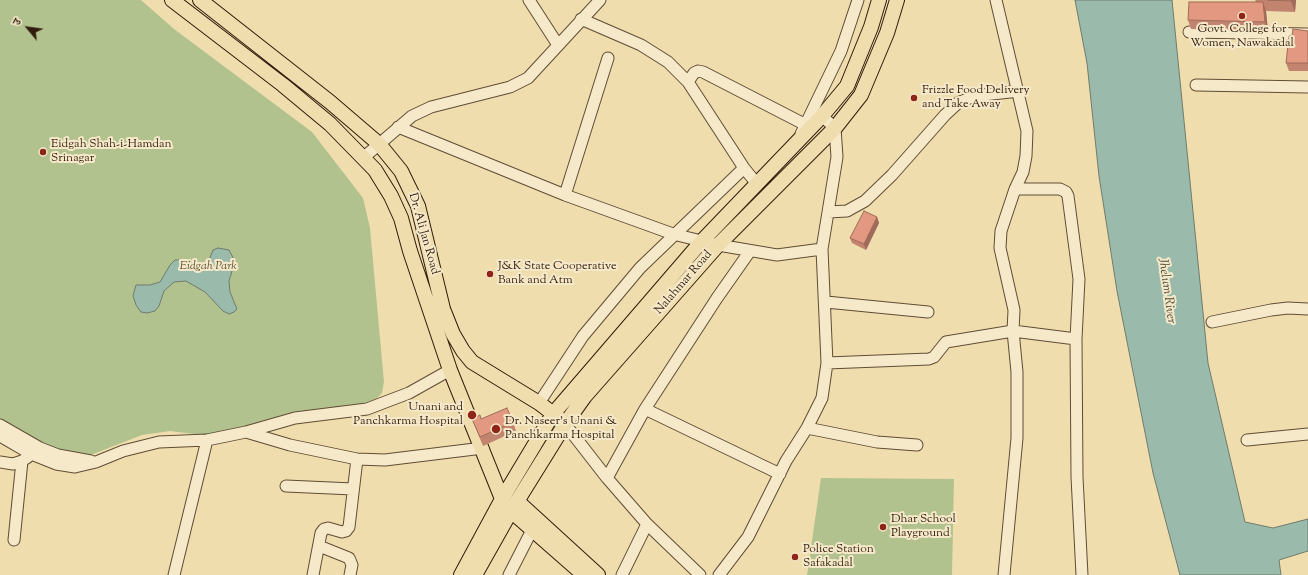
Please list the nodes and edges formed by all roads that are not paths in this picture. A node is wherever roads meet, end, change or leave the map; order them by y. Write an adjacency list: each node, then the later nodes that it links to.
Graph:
1 (172, 0): 24 (main road, Dr. Ali Jan Road)
2 (200, 0): 23 (main road, Dr. Ali Jan Road)
3 (528, 0): 12 (street)
4 (600, 0): 9 (street)
5 (858, 0): 19 (street)
6 (879, 0): 18 (main road, Nalahmar Road)
7 (897, 0): 21 (main road, Nalahmar Road)
8 (996, 0): 17 (street)
9 (581, 19): 12 (street); 14 (street)
10 (1190, 32): 11 (street)
11 (1308, 34)
12 (558, 45): 20 (street)
13 (608, 58): 28 (street)
14 (688, 82): 19 (street); 25 (street)
15 (1196, 85): 16 (street)
16 (1308, 87)
17 (1019, 91): 27 (street); 29 (street)
18 (822, 116): 21 (street); 22 (main road, Nalahmar Road)
19 (806, 125): 22 (street)
20 (398, 127): 23 (street); 28 (street)
21 (835, 128): 29 (street); 32 (main road, Nalahmar Road)
22 (798, 142): 26 (main road, Nalahmar Road)
23 (379, 144): 24 (street); 43 (main road, Dr. Ali Jan Road)
24 (364, 158): 42 (main road, Dr. Ali Jan Road)
25 (744, 168): 26 (street); 30 (street)
26 (757, 184): 31 (main road, Nalahmar Road)
27 (1015, 189): 39 (street); 40 (street)
28 (565, 195): 30 (street)
29 (828, 212): 33 (street)
30 (674, 234): 31 (street); 43 (street)
31 (702, 241): 32 (street); 45 (main road, Nalahmar Road)
32 (718, 245): 34 (street); 46 (main road, Nalahmar Road)
33 (822, 249): 34 (street); 35 (street)
34 (750, 251): 44 (street)
35 (826, 302): 37 (street); 41 (street)
36 (1308, 309): 38 (street)
37 (928, 312)
38 (1212, 322)
39 (1013, 331): 40 (street); 41 (street); 81 (street)
40 (1076, 338): 82 (street)
41 (827, 363): 48 (street)
42 (450, 370): 49 (street); 55 (main road, Dr. Ali Jan Road)
43 (539, 403): 45 (main road, Dr. Ali Jan Road)
44 (645, 409): 60 (street); 61 (street)
45 (553, 414): 46 (main road); 64 (main road, Nalahmar Road)
46 (565, 424): 61 (street); 65 (main road, Nalahmar Road)
47 (0, 425): 56 (street)
48 (807, 428): 54 (street); 60 (street)
49 (246, 432): 52 (street); 57 (street)
50 (1308, 434): 53 (street)
51 (0, 436): 56 (street)
52 (207, 440): 56 (street); 70 (street)
53 (1246, 440)
54 (917, 445)
55 (483, 448): 57 (street); 64 (main road, Dr. Ali Jan Road)
56 (35, 452): 59 (street)
57 (357, 459): 63 (street)
58 (0, 462): 59 (street)
59 (22, 462): 68 (street)
60 (780, 474): 80 (street)
61 (607, 478): 66 (street)
62 (286, 486): 63 (street)
63 (353, 489): 69 (street)
64 (502, 499): 73 (main road, Nalahmar Road)
65 (514, 506): 67 (main road); 74 (main road, Nalahmar Road); 77 (main road)
66 (647, 524): 78 (street); 79 (street)
67 (532, 530): 75 (street); 76 (main road)
68 (14, 540)
69 (319, 546): 71 (street); 72 (street)
70 (174, 575)
71 (313, 575)
72 (350, 575)
73 (461, 575)
74 (476, 575)
75 (509, 575)
76 (584, 575)
77 (598, 575)
78 (622, 575)
79 (700, 575)
80 (719, 575)
81 (1004, 575)
82 (1082, 575)

